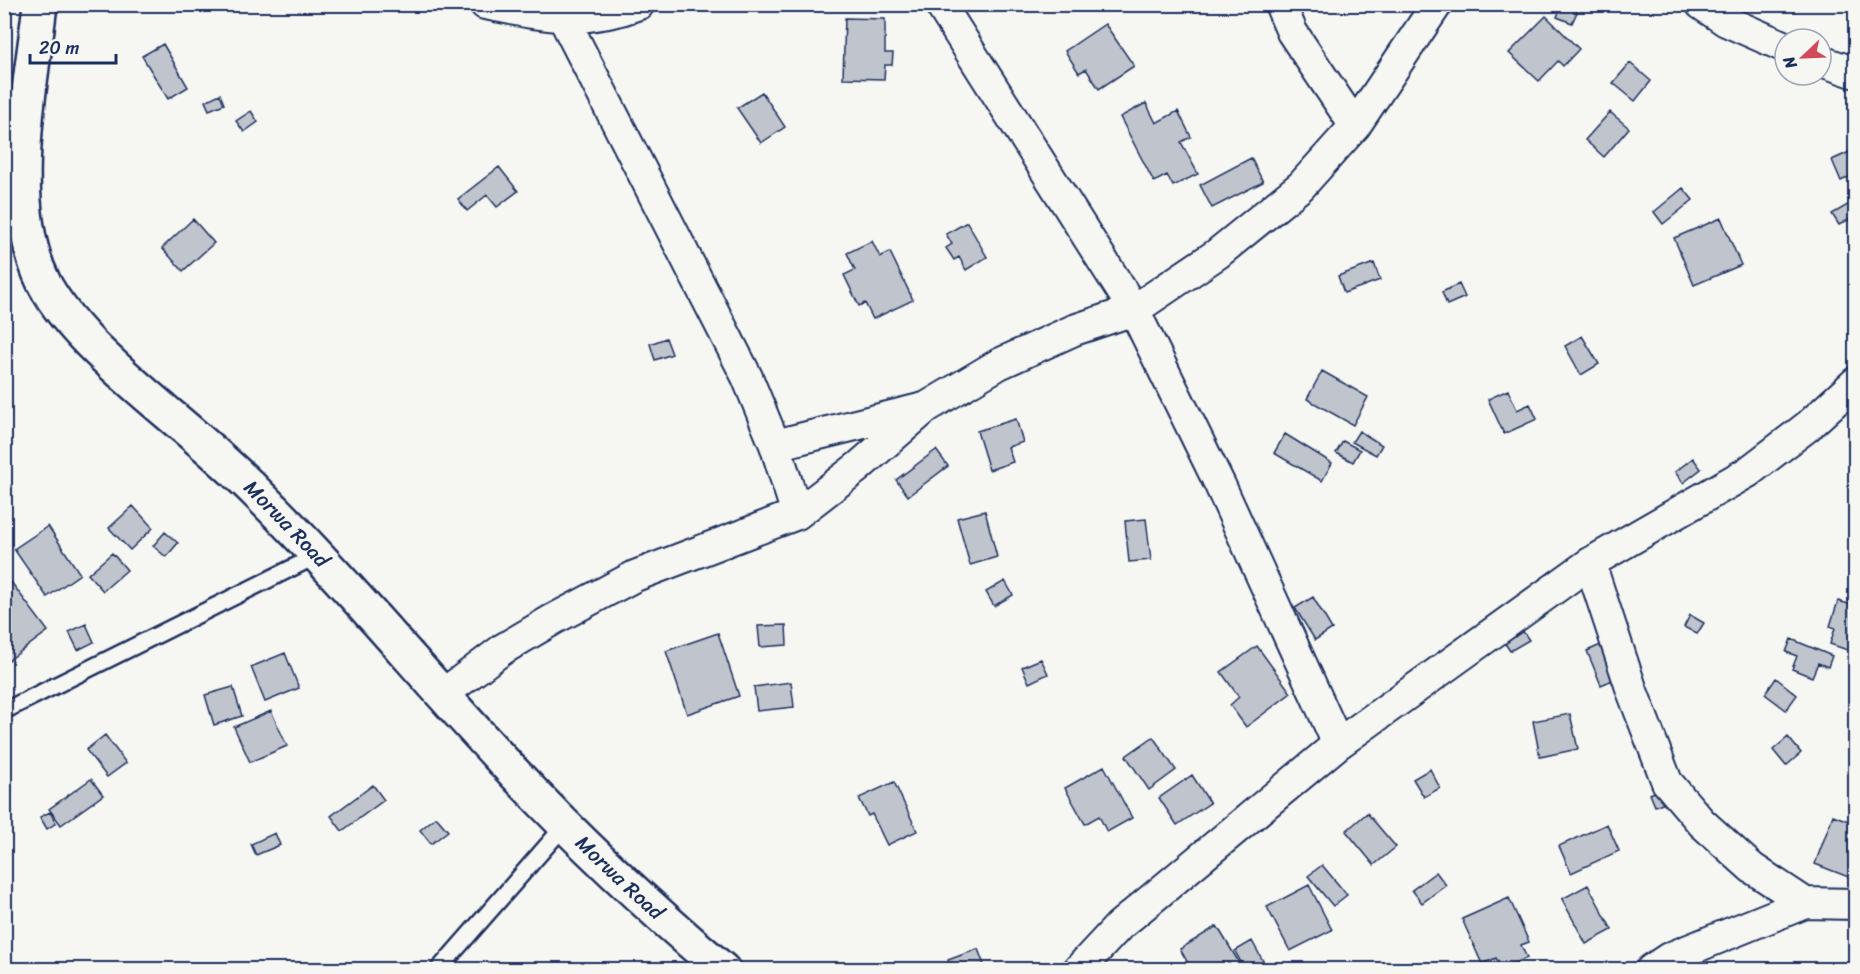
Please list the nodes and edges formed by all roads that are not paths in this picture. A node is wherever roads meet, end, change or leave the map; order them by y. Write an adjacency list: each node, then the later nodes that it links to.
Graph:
1 (40, 4): 18 (main road, Morwa Road)
2 (485, 4): 8 (street)
3 (639, 4): 8 (street)
4 (940, 4): 13 (street)
5 (1280, 4): 12 (street)
6 (1437, 4): 12 (street)
7 (1701, 4): 9 (street)
8 (564, 19): 16 (street)
9 (1773, 42)
10 (1833, 65): 11 (street)
11 (1856, 73)
12 (1355, 126): 13 (street)
13 (1134, 310): 15 (street); 22 (street)
14 (1856, 382): 19 (street)
15 (927, 407): 16 (street); 17 (street)
16 (775, 445): 17 (street)
17 (797, 514): 20 (street)
18 (318, 555): 20 (main road, Morwa Road); 21 (lane)
19 (1590, 563): 22 (street); 24 (street)
20 (442, 695): 23 (main road, Morwa Road)
21 (4, 711)
22 (1338, 744): 28 (street)
23 (565, 825): 26 (lane); 27 (main road, Morwa Road)
24 (1806, 903): 25 (street); 29 (street)
25 (1856, 904)
26 (438, 969)
27 (723, 969)
28 (1078, 969)
29 (1651, 969)

